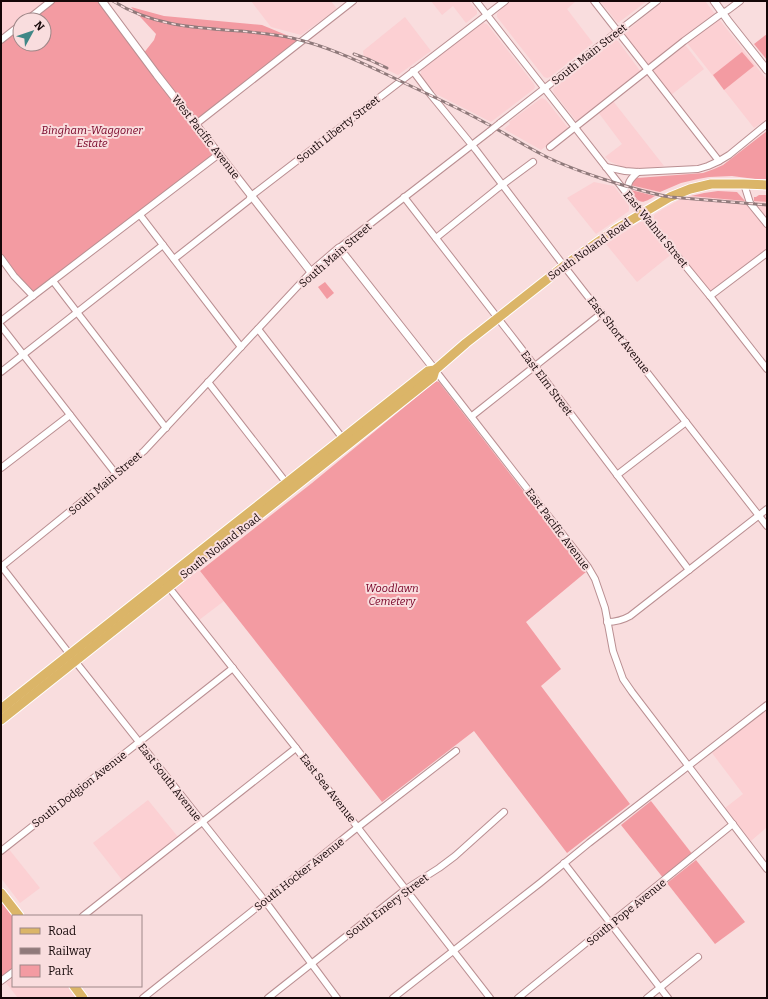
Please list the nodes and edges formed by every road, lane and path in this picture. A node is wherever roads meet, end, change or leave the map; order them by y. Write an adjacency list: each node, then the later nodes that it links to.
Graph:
1 (51, 1): 10 (street)
2 (102, 1): 20 (street, West Pacific Avenue)
3 (353, 1): 20 (street)
4 (476, 1): 12 (street, East Walnut Street)
5 (505, 1): 12 (street, South Liberty Street)
6 (594, 1): 14 (street)
7 (657, 1): 14 (street, South Main Street)
8 (714, 1): 11 (street)
9 (740, 1): 11 (street)
10 (37, 12)
11 (723, 13): 16 (street); 17 (street)
12 (487, 15): 18 (street, South Liberty Street); 19 (street, East Walnut Street)
13 (12, 31): 15 (street)
14 (618, 32): 16 (street); 19 (street, South Main Street)
15 (1, 40)
16 (648, 70): 22 (street); 26 (street)
17 (767, 70)
18 (413, 71): 23 (street, East Short Avenue); 34 (street, South Liberty Street)
19 (544, 89): 22 (street, East Walnut Street); 23 (street, South Main Street, bridge)
20 (196, 124): 25 (street, West Pacific Avenue)
21 (767, 124): 26 (street)
22 (575, 127): 24 (street); 28 (street, East Walnut Street)
23 (471, 144): 30 (street, East Short Avenue); 35 (street, South Main Street)
24 (550, 147)
25 (219, 154): 34 (street, West Pacific Avenue); 37 (street)
26 (719, 161): 29 (street)
27 (533, 162): 30 (street)
28 (606, 167): 29 (street); 33 (street, East Walnut Street)
29 (638, 172): 33 (street)
30 (502, 184): 39 (street); 45 (street, East Short Avenue)
31 (744, 184): 32 (main road, South Noland Road); 36 (main road, South Noland Road); 38 (street)
32 (767, 185)
33 (628, 194): 36 (street, East Walnut Street)
34 (251, 196): 44 (street, South Liberty Street); 46 (street, West Pacific Avenue)
35 (404, 197): 39 (street, East Elm Street); 41 (street, South Main Street)
36 (642, 213): 45 (main road, South Noland Road); 49 (street, East Walnut Street)
37 (140, 215): 40 (street); 47 (street)
38 (767, 224)
39 (436, 238): 52 (street, East Elm Street)
40 (163, 245): 44 (street); 50 (street)
41 (339, 248): 46 (street, South Main Street); 60 (street, East Pacific Avenue)
42 (767, 253): 49 (street)
43 (1, 258): 48 (street)
44 (174, 259): 56 (street)
45 (564, 266): 51 (street, East Short Avenue); 52 (main road, South Noland Road)
46 (311, 272): 55 (street, South Main Street)
47 (53, 281): 48 (street); 50 (street)
48 (33, 296): 53 (street)
49 (710, 296): 59 (street, East Walnut Street)
50 (77, 312): 57 (street); 66 (street)
51 (602, 313): 58 (street); 65 (street, East Short Avenue)
52 (498, 318): 58 (street, East Elm Street); 60 (main road, South Noland Road)
53 (1, 321)
54 (1, 326): 57 (street)
55 (258, 329): 56 (street, South Main Street); 67 (street)
56 (241, 347): 62 (street, South Main Street)
57 (23, 354): 61 (street); 63 (street)
58 (534, 366): 64 (street); 70 (street, East Elm Street)
59 (767, 369)
60 (436, 370): 64 (street, East Pacific Avenue); 67 (main road, South Noland Road)
61 (1, 372)
62 (208, 382): 66 (street, South Main Street); 71 (street)
63 (70, 415): 68 (street); 69 (street)
64 (472, 416): 78 (street, East Pacific Avenue)
65 (686, 422): 70 (street); 73 (street, East Short Avenue)
66 (166, 428): 69 (street, South Main Street)
67 (345, 442): 71 (main road, South Noland Road)
68 (1, 468)
69 (116, 474): 75 (street, South Main Street)
70 (617, 475): 76 (street, East Elm Street)
71 (289, 486): 77 (main road, South Noland Road)
72 (767, 509): 73 (street)
73 (759, 515): 74 (street, East Short Avenue); 76 (street)
74 (767, 526)
75 (1, 567): 79 (street, East South Avenue)
76 (689, 570): 78 (street)
77 (165, 584): 79 (main road, South Noland Road); 80 (street, East Sea Avenue)
78 (607, 622): 87 (street, East Pacific Avenue)
79 (72, 658): 82 (main road, South Noland Road); 83 (main road, South Noland Road); 84 (street, East South Avenue)
80 (233, 668): 84 (street, South Dodgion Avenue); 85 (street, East Sea Avenue)
81 (767, 705): 87 (street)
82 (1, 709)
83 (1, 720)
84 (139, 742): 89 (street, East South Avenue); 92 (street, South Dodgion Avenue)
85 (296, 748): 89 (street); 91 (street, East Sea Avenue)
86 (456, 751): 91 (street, South Hocker Avenue)
87 (688, 766): 90 (street, East Pacific Avenue); 93 (street)
88 (504, 812): 95 (street, South Emery Street)
89 (202, 822): 97 (street, East South Avenue); 99 (street)
90 (733, 824): 94 (street, East Pacific Avenue); 100 (street, South Pope Avenue)
91 (358, 827): 95 (street, East Sea Avenue); 97 (street, South Hocker Avenue)
92 (1, 851)
93 (564, 863): 100 (street); 101 (street)
94 (767, 868)
95 (406, 889): 101 (street, East Sea Avenue); 103 (street, South Emery Street)
96 (1, 893): 98 (main road)
97 (264, 901): 103 (street, East South Avenue); 109 (street, South Hocker Avenue)
98 (18, 915)
99 (84, 915)
100 (611, 924): 107 (street); 114 (street, South Pope Avenue)
101 (453, 950): 112 (street); 113 (street, East Sea Avenue)
102 (698, 957): 107 (street)
103 (311, 964): 110 (street, South Emery Street); 111 (street, East South Avenue)
104 (12, 973): 105 (street)
105 (1, 981)
106 (75, 987): 108 (main road)
107 (660, 988): 115 (street); 116 (street)
108 (83, 998)
109 (143, 998)
110 (268, 998)
111 (337, 998)
112 (393, 998)
113 (490, 998)
114 (518, 998)
115 (647, 998)
116 (668, 998)

